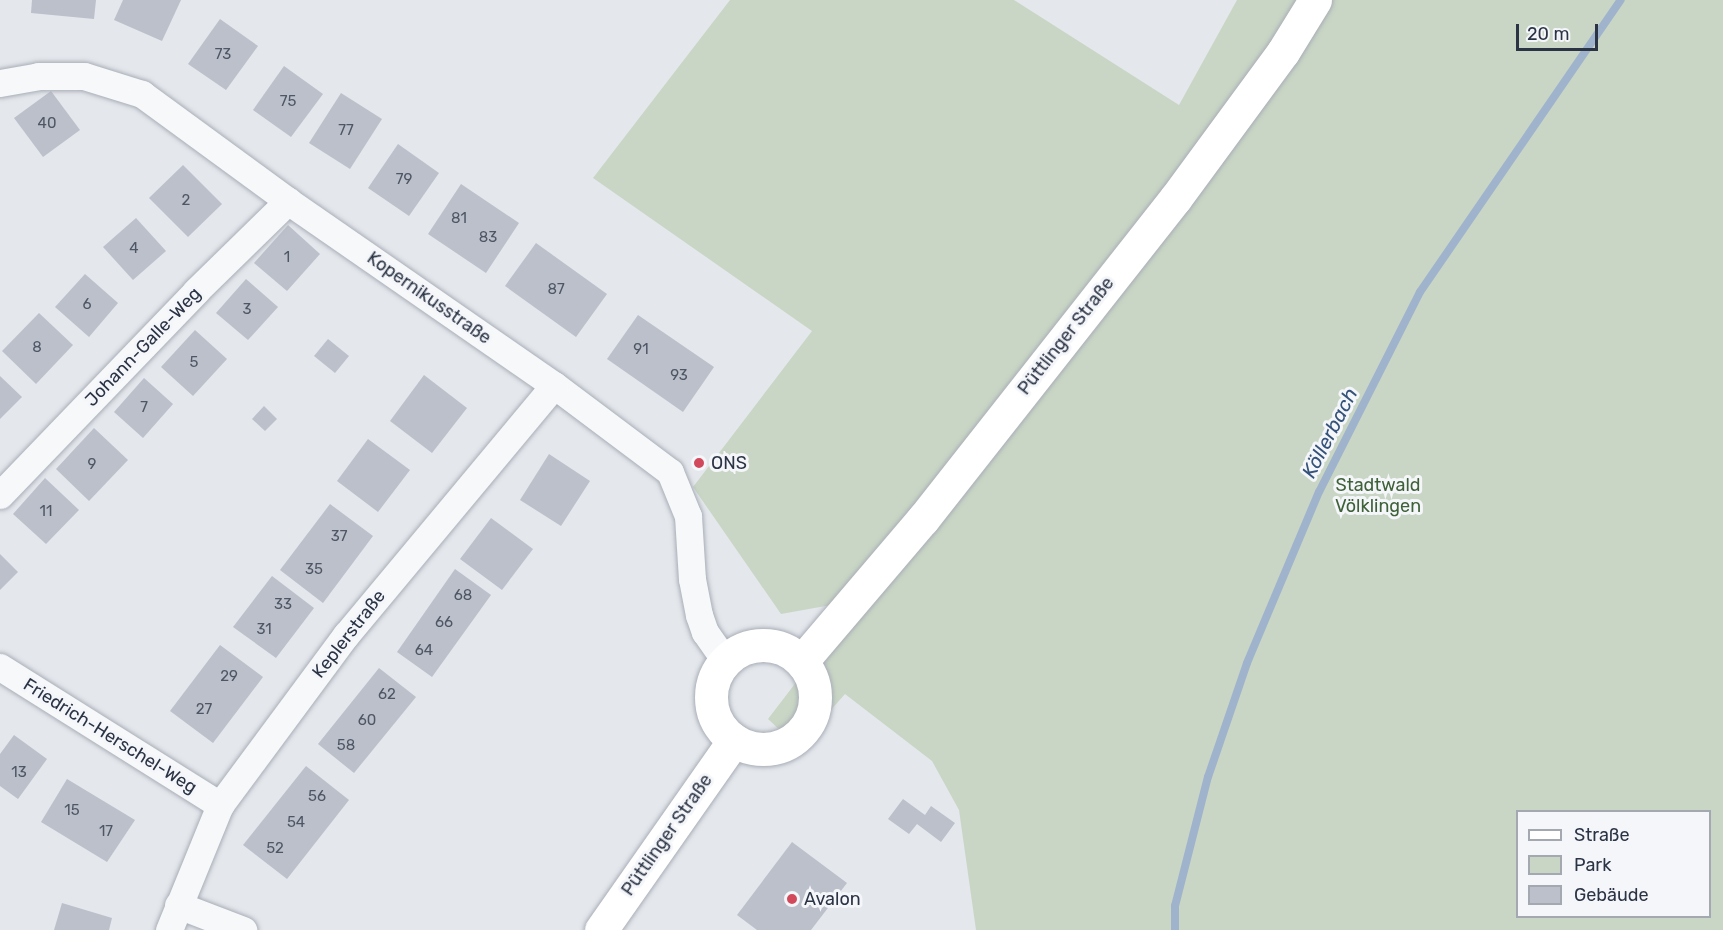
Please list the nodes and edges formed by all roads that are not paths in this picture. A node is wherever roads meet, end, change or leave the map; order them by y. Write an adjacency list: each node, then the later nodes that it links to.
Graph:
1 (1315, 0): 7 (main road, Püttlinger Straße)
2 (0, 83): 3 (street, Kopernikusstraße)
3 (288, 201): 4 (street, Kopernikusstraße); 5 (street, Johann-Galle-Weg)
4 (554, 385): 6 (street, Kopernikusstraße); 10 (street, Keplerstraße)
5 (0, 495)
6 (725, 661): 7 (main road); 9 (main road)
7 (802, 661): 9 (main road)
8 (0, 667): 10 (street, Friedrich-Herschel-Weg)
9 (734, 740): 13 (main road, Püttlinger Straße)
10 (220, 805): 11 (street, Keplerstraße)
11 (173, 918): 12 (street, Keplerstraße)
12 (243, 930)
13 (602, 930)

